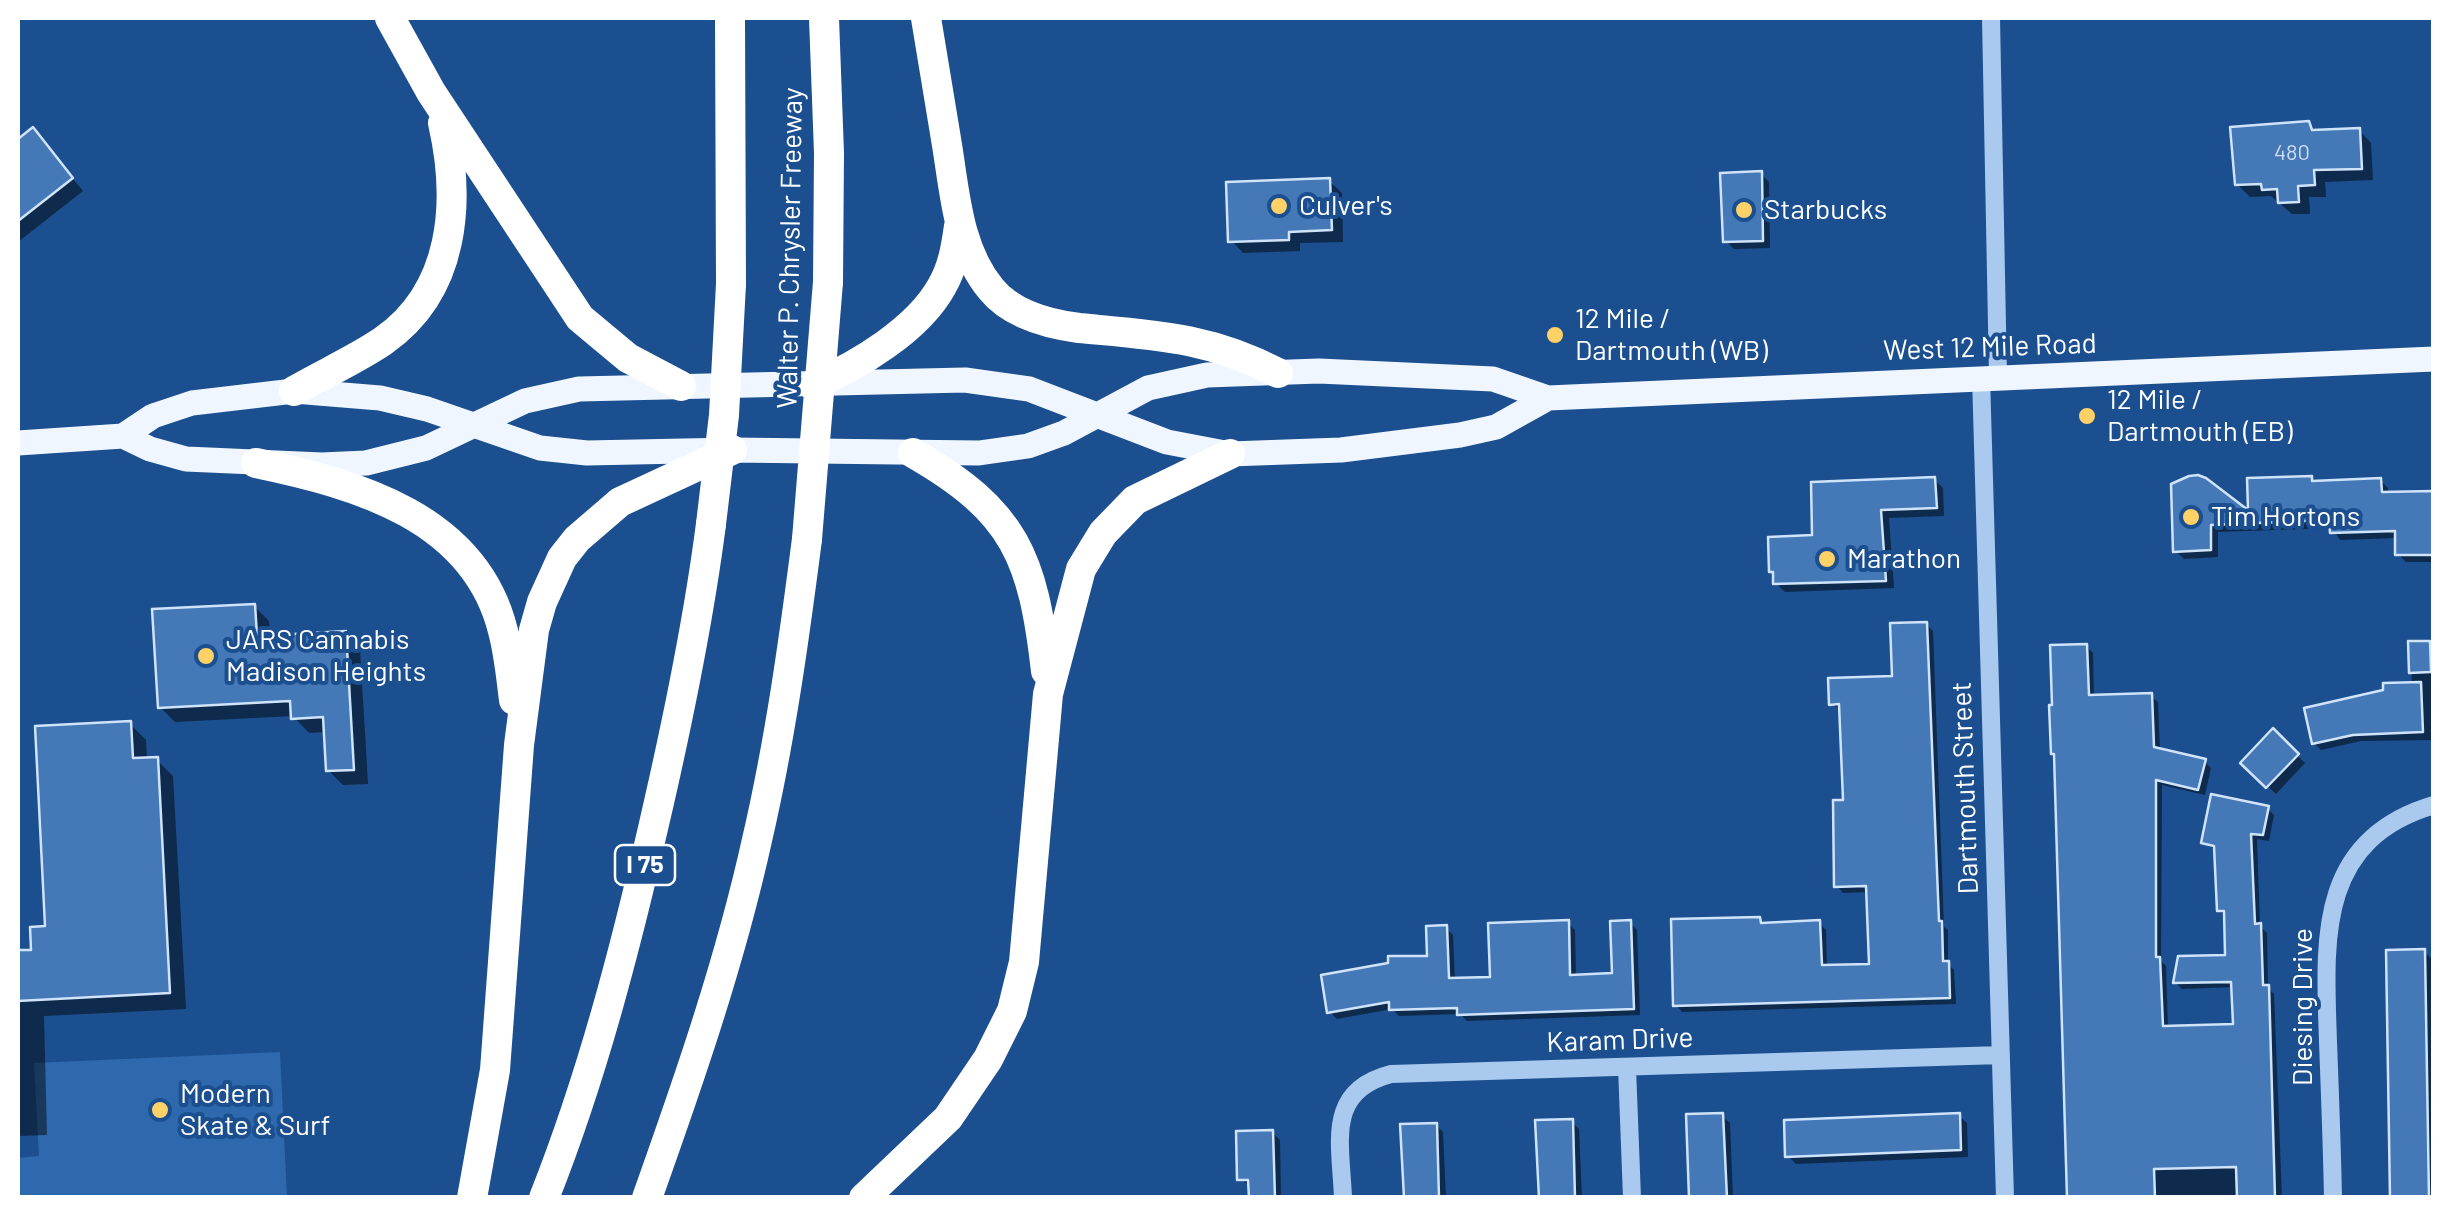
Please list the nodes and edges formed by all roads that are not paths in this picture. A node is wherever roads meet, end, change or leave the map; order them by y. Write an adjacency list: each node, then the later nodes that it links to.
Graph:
1 (390, 18): 6 (highway)
2 (730, 18): 29 (highway, I 75, bridge)
3 (824, 18): 30 (highway, Walter P. Chrysler Freeway, bridge)
4 (926, 18): 7 (highway)
5 (1990, 18): 10 (street, Dartmouth Street)
6 (431, 92): 11 (highway); 13 (highway)
7 (959, 226): 9 (highway); 12 (highway)
8 (2434, 360): 10 (main road, West 12 Mile Road)
9 (1278, 372): 14 (main road, West 12 Mile Road); 15 (main road, West 12 Mile Road)
10 (1989, 377): 14 (main road, West 12 Mile Road); 26 (street, Dartmouth Street)
11 (681, 386): 12 (main road, West 12 Mile Road); 16 (main road, West 12 Mile Road)
12 (813, 386): 15 (main road, West 12 Mile Road)
13 (294, 391): 16 (main road, West 12 Mile Road); 17 (main road, West 12 Mile Road)
14 (1548, 398): 21 (main road, West 12 Mile Road)
15 (1098, 414): 20 (main road, West 12 Mile Road); 21 (main road, West 12 Mile Road)
16 (470, 424): 19 (main road, West 12 Mile Road); 22 (main road, West 12 Mile Road)
17 (124, 436): 18 (main road, West 12 Mile Road); 22 (main road, West 12 Mile Road)
18 (18, 444)
19 (732, 450): 20 (main road, West 12 Mile Road); 24 (highway)
20 (914, 453): 23 (highway)
21 (1230, 454): 23 (highway)
22 (256, 463): 24 (highway)
23 (1048, 694): 31 (highway)
24 (520, 746): 28 (highway)
25 (2434, 805): 35 (street, Diesing Drive)
26 (2001, 1055): 27 (street, Karam Drive); 34 (street, Dartmouth Street)
27 (1627, 1067): 32 (street, Karam Drive); 33 (street)
28 (472, 1198)
29 (544, 1198)
30 (648, 1198)
31 (864, 1198)
32 (1343, 1198)
33 (1632, 1198)
34 (2006, 1198)
35 (2333, 1198)

